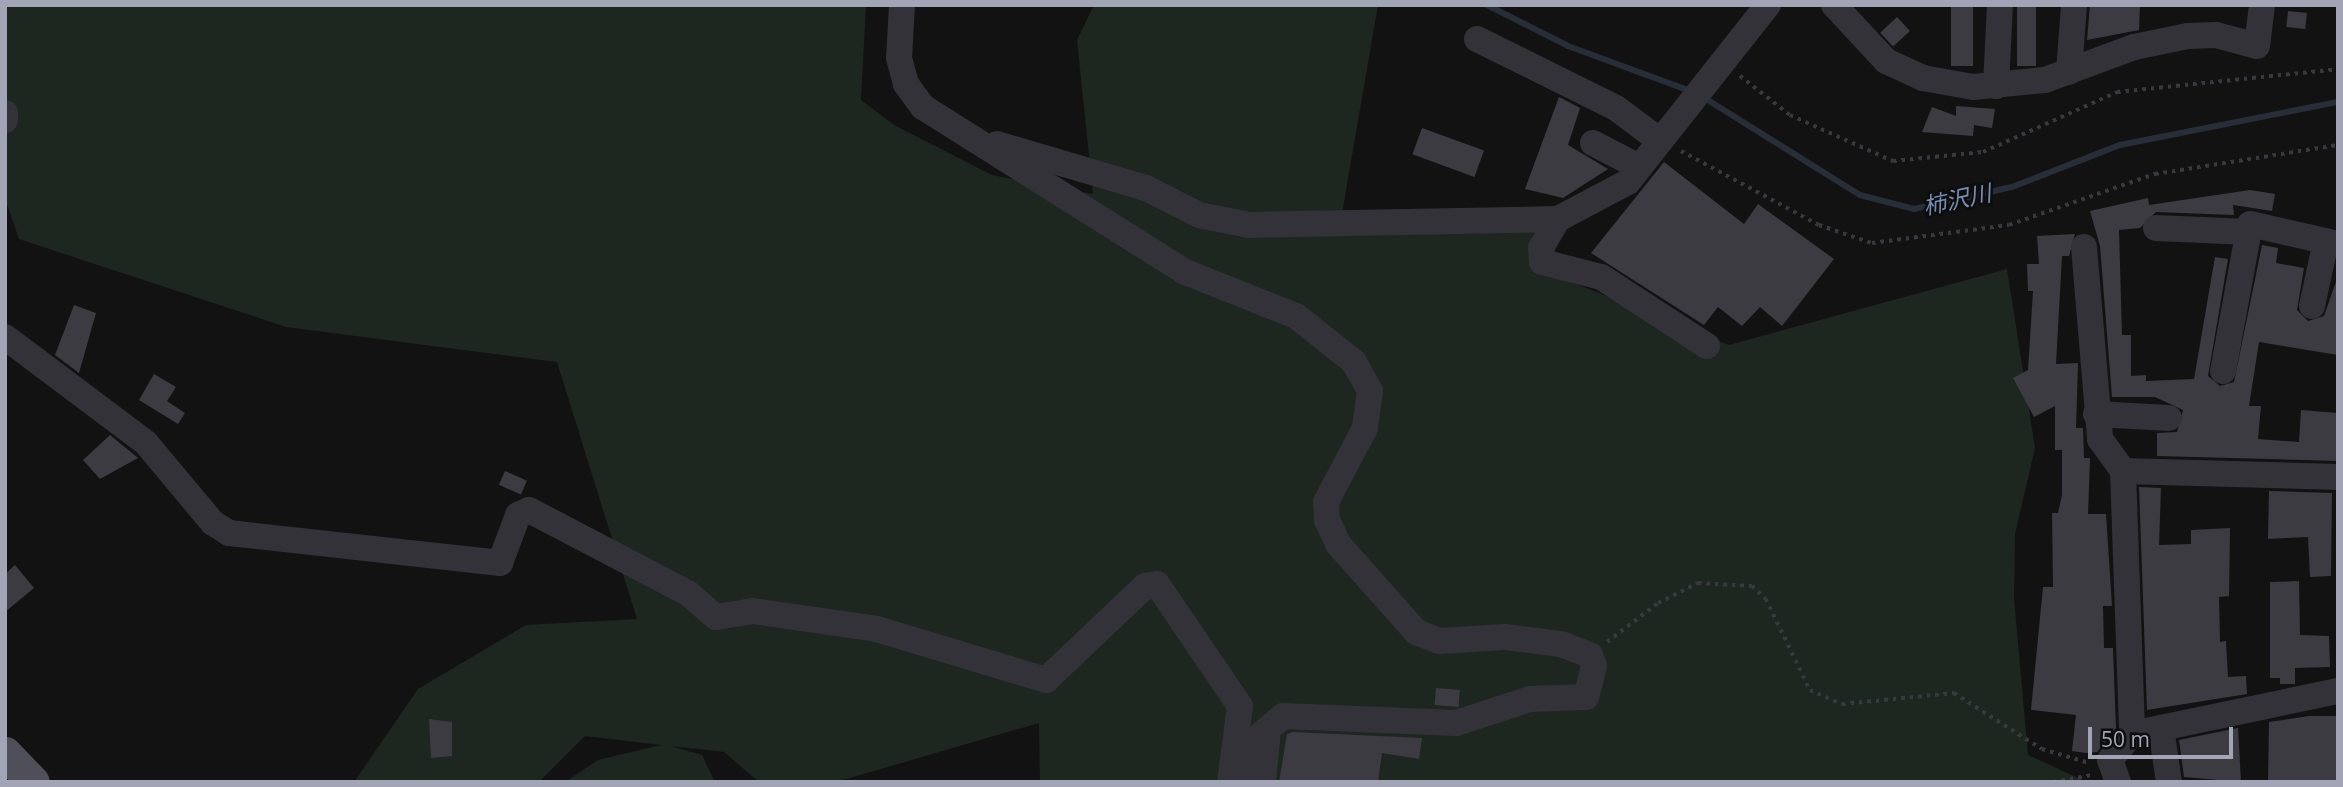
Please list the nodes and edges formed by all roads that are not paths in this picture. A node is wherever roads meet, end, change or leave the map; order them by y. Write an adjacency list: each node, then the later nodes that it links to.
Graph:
1 (902, 5): 12 (street)
2 (1768, 5): 13 (street)
3 (1834, 5): 9 (street)
4 (2000, 5): 9 (street)
5 (2074, 5): 8 (street)
6 (2262, 5): 8 (street)
7 (1477, 39): 13 (street)
8 (2070, 72): 9 (street)
9 (1996, 86)
10 (5, 113): 11 (street)
11 (5, 120)
12 (971, 136): 16 (street); 30 (street)
13 (1662, 136): 15 (street)
14 (1593, 142): 15 (street)
15 (1639, 167): 16 (street)
16 (1558, 219): 23 (street)
17 (2156, 228): 18 (street)
18 (2248, 232): 19 (street); 24 (street)
19 (2332, 243): 21 (street)
20 (2084, 247): 25 (street)
21 (2312, 306)
22 (5, 337): 36 (street)
23 (1707, 346)
24 (2222, 371)
25 (2096, 414): 26 (street); 27 (street)
26 (2169, 418)
27 (2123, 471): 28 (street); 32 (street)
28 (2338, 477)
29 (2338, 691): 31 (street)
30 (1268, 724): 37 (street); 38 (street)
31 (2161, 728): 32 (street); 39 (street)
32 (2132, 734): 34 (street)
33 (5, 753): 35 (main road)
34 (2116, 776)
35 (33, 782)
36 (1230, 782)
37 (1242, 782)
38 (1264, 782)
39 (2169, 782)

